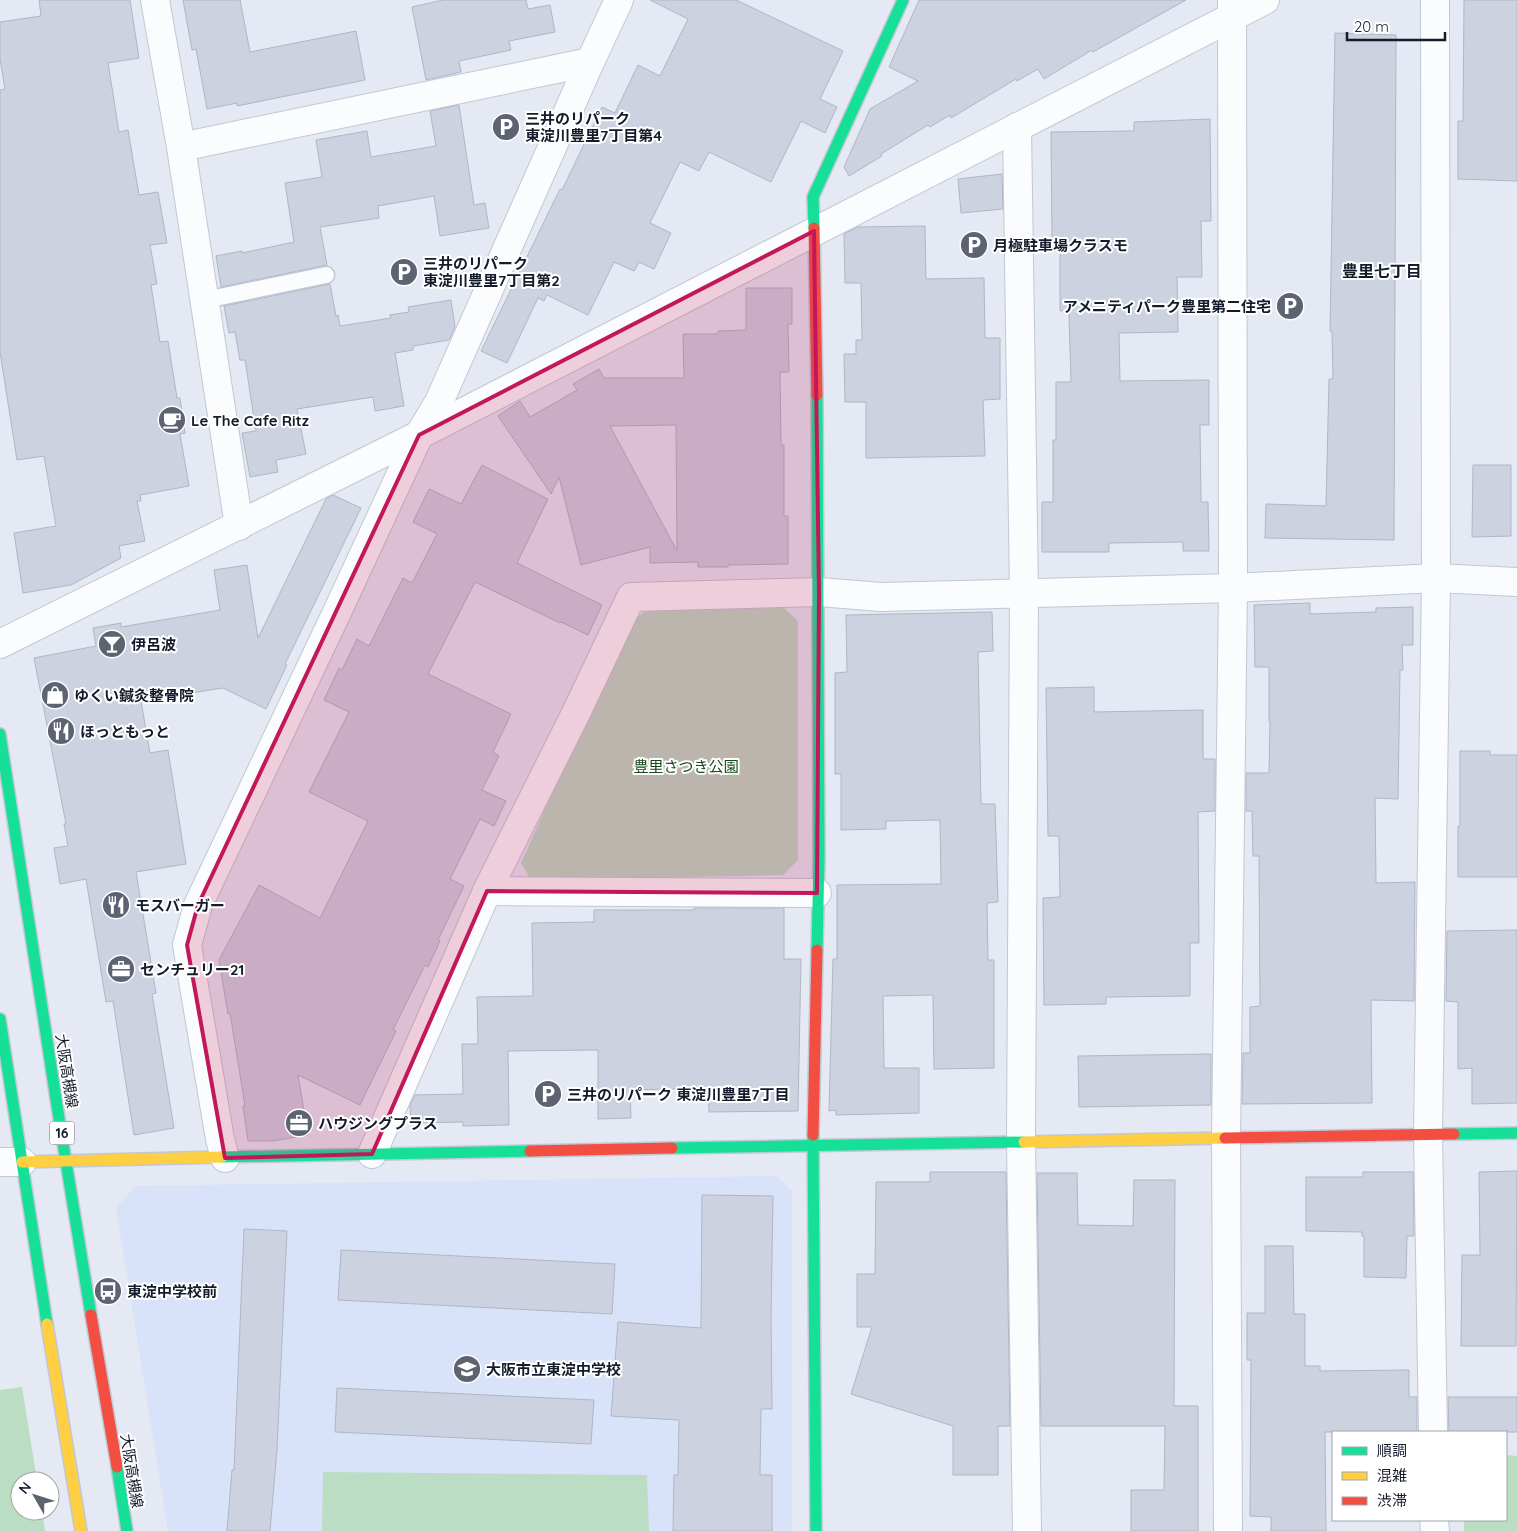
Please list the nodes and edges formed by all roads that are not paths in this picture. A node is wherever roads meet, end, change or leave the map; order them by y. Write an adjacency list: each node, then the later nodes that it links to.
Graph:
1 (154, 0): 9 (street)
2 (619, 0): 7 (street)
3 (903, 0): 10 (street)
4 (1265, 0): 6 (street)
5 (1436, 0): 15 (street)
6 (1232, 8): 8 (street); 17 (street)
7 (590, 62): 9 (street); 13 (street)
8 (1018, 127): 10 (street); 19 (street)
9 (181, 147): 12 (street)
10 (814, 231): 13 (street); 18 (street)
11 (326, 276): 12 (lane)
12 (204, 300): 14 (street)
13 (419, 435): 14 (street); 31 (street)
14 (239, 526): 20 (street)
15 (1436, 578): 16 (street); 17 (street); 26 (street)
16 (1517, 582)
17 (1233, 588): 19 (street); 27 (street)
18 (819, 592): 19 (street); 22 (street); 23 (street)
19 (1024, 593): 28 (street)
20 (0, 644)
21 (0, 734): 33 (street, 大阪高槻線 / 16)
22 (488, 891): 23 (street); 30 (street)
23 (817, 893): 29 (street)
24 (0, 1019): 32 (street)
25 (1517, 1133): 26 (street)
26 (1428, 1134): 27 (street); 34 (street)
27 (1226, 1138): 28 (street); 39 (street)
28 (1021, 1142): 29 (street); 38 (street)
29 (813, 1146): 30 (street); 37 (street)
30 (372, 1154): 31 (street)
31 (225, 1158): 33 (street)
32 (11, 1162): 33 (street); 35 (street)
33 (66, 1162): 36 (street, 大阪高槻線 / 16)
34 (1433, 1431)
35 (81, 1531)
36 (127, 1531)
37 (816, 1531)
38 (1027, 1531)
39 (1228, 1531)

